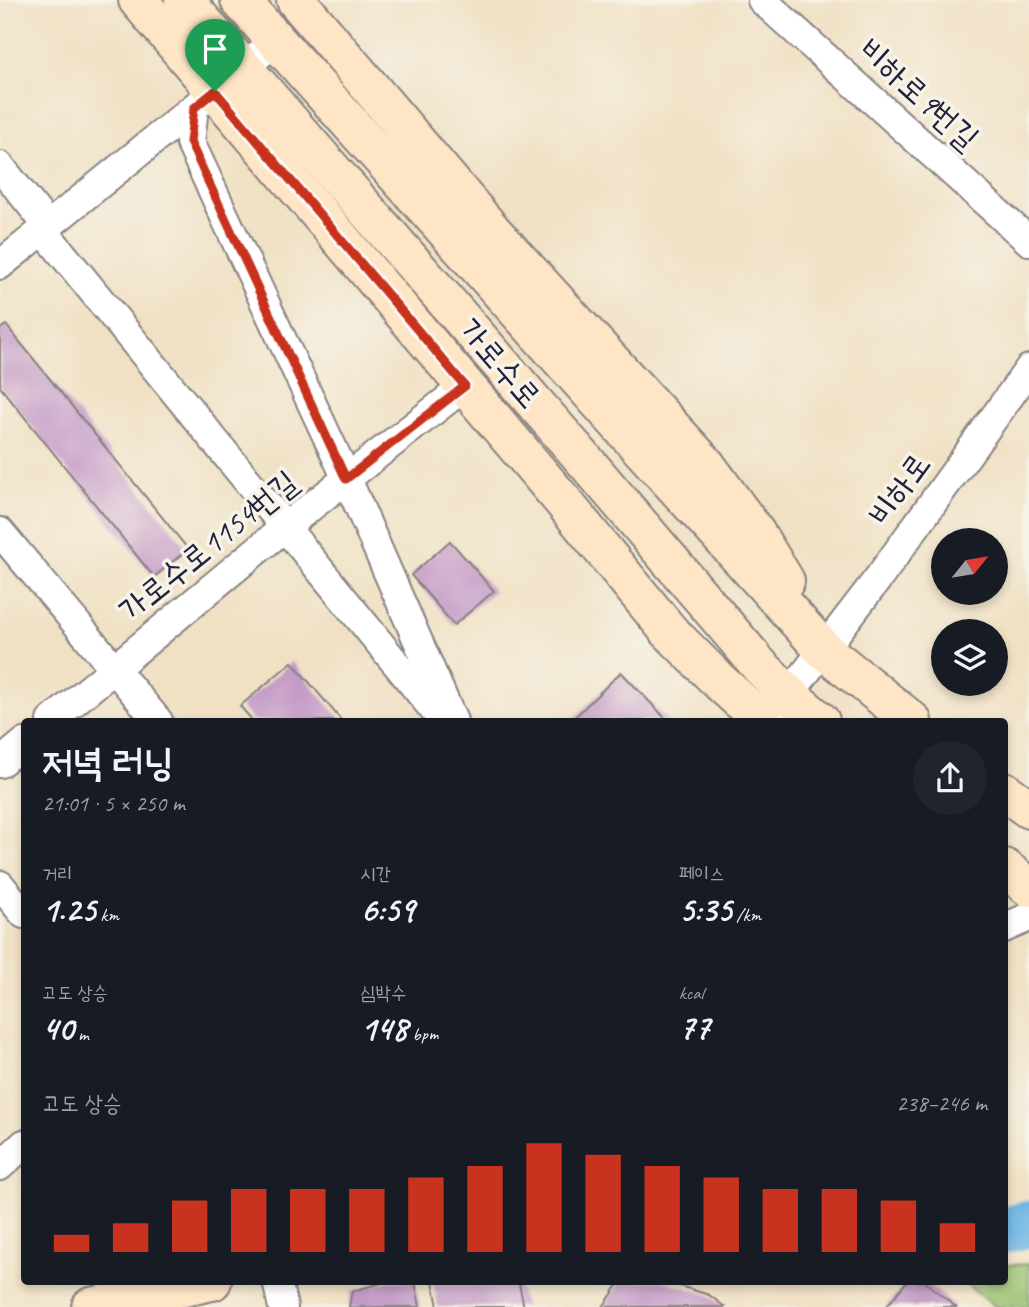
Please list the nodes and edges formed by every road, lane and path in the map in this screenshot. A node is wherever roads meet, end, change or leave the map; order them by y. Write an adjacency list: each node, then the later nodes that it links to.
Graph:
1 (138, 0): 7 (main road)
2 (184, 0): 7 (main road, 가로수로)
3 (240, 0): 6 (main road, 가로수로)
4 (762, 0): 10 (street, 비하로9번길)
5 (310, 5): 17 (main road, 가로수로)
6 (276, 41): 7 (street); 17 (main road, 가로수로)
7 (217, 89): 9 (street); 13 (main road); 14 (street, 가로수로1154번길); 19 (main road, 가로수로)
8 (0, 166): 9 (street)
9 (46, 228): 11 (street); 15 (street)
10 (1029, 241)
11 (0, 265)
12 (1029, 369): 17 (street, 비하로)
13 (465, 386): 14 (street, 가로수로1154번길); 24 (main road)
14 (346, 479): 15 (street, 가로수로1154번길); 23 (street, 가로수로1154번길)
15 (285, 527): 18 (street, 가로수로1154번길); 22 (street)
16 (0, 532): 18 (street)
17 (824, 650): 19 (street, 비하로); 26 (main road, 가로수로)
18 (114, 668): 20 (street, 가로수로1154번길); 21 (street, 가로수로1154번길)
19 (779, 708): 25 (main road, 가로수로)
20 (55, 718)
21 (156, 718)
22 (441, 718)
23 (452, 718)
24 (760, 718)
25 (811, 718)
26 (908, 718)
27 (21, 746): 28 (street)
28 (0, 763)
29 (1008, 794): 30 (main road)
30 (1029, 808)
31 (1008, 871): 34 (main road)
32 (1008, 881): 34 (main road)
33 (0, 885): 35 (street)
34 (1029, 889)
35 (21, 910)
36 (1029, 917): 37 (street)
37 (1008, 926)
38 (21, 1147): 39 (street)
39 (0, 1166)
40 (193, 1285): 42 (main road)
41 (278, 1285): 43 (street)
42 (91, 1307)
43 (283, 1307)

